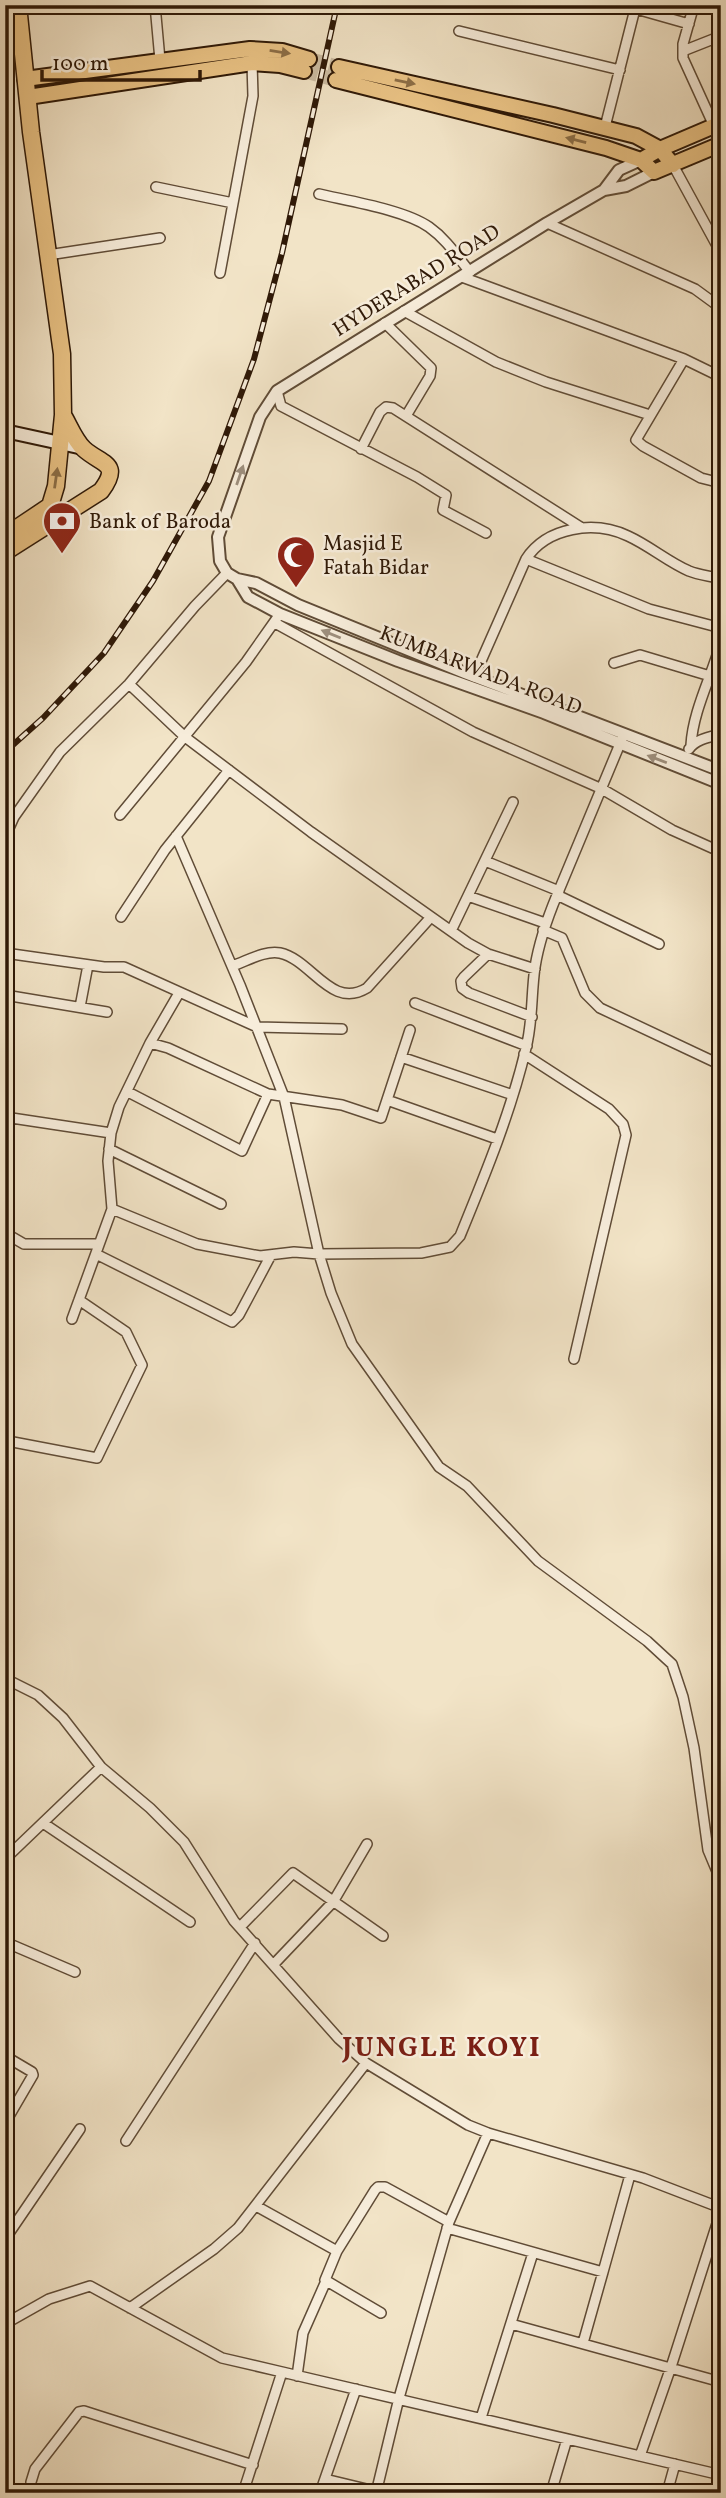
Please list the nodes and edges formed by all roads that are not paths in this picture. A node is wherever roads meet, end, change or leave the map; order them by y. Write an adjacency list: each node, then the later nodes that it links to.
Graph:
1 (18, 5): 13 (highway)
2 (155, 5): 10 (street)
3 (622, 5): 5 (street)
4 (694, 5): 6 (street)
5 (636, 7): 6 (street); 12 (street)
6 (689, 24): 9 (street)
7 (459, 31): 12 (street)
8 (721, 36): 9 (street)
9 (683, 51): 15 (street)
10 (160, 60): 11 (main road, one-way to 11); 13 (main road)
11 (252, 64): 14 (main road); 25 (street)
12 (620, 70): 16 (street)
13 (25, 79): 14 (highway)
14 (28, 97): 29 (highway)
15 (718, 124): 18 (main road, HYDERABAD ROAD)
16 (605, 127): 18 (main road); 19 (main road, one-way to 16)
17 (721, 144): 20 (main road, HYDERABAD ROAD)
18 (660, 149): 19 (main road, HYDERABAD ROAD); 20 (main road)
19 (641, 160): 21 (main road); 23 (street, HYDERABAD ROAD)
20 (673, 165): 21 (main road, HYDERABAD ROAD); 28 (street)
21 (654, 172): 23 (street, HYDERABAD ROAD)
22 (156, 187): 25 (street)
23 (604, 190): 26 (street, HYDERABAD ROAD)
24 (319, 194): 31 (street)
25 (233, 203): 30 (street)
26 (547, 223): 31 (street, HYDERABAD ROAD); 32 (street)
27 (160, 237): 29 (street)
28 (721, 253)
29 (48, 256): 38 (highway)
30 (220, 273)
31 (466, 274): 33 (street, HYDERABAD ROAD); 35 (street)
32 (721, 308)
33 (404, 311): 34 (street, HYDERABAD ROAD); 39 (street)
34 (385, 323): 37 (street, HYDERABAD ROAD); 40 (street)
35 (684, 359): 36 (street); 39 (street)
36 (721, 377)
37 (277, 391): 44 (street); 51 (street, HYDERABAD ROAD, one-way to 37)
38 (63, 415): 42 (highway); 43 (highway)
39 (650, 415): 45 (street)
40 (406, 416): 44 (street); 46 (street)
41 (5, 431): 42 (main road)
42 (59, 442): 43 (main road); 48 (highway, one-way to 42)
43 (83, 448): 49 (highway)
44 (361, 449): 47 (street)
45 (721, 483)
46 (582, 528): 50 (street); 53 (street)
47 (486, 533)
48 (5, 536)
49 (5, 552)
50 (526, 559): 55 (street); 59 (street)
51 (227, 573): 52 (street, KUMBARWADA ROAD); 60 (street)
52 (237, 579): 54 (street, KUMBARWADA ROAD); 59 (street, KUMBARWADA ROAD)
53 (721, 579)
54 (277, 618): 62 (street); 63 (street, KUMBARWADA ROAD, one-way to 54); 69 (street)
55 (721, 628)
56 (721, 642): 58 (street)
57 (614, 663): 58 (street)
58 (710, 676): 64 (street)
59 (474, 677): 63 (street, KUMBARWADA ROAD)
60 (128, 684): 62 (street); 73 (street)
61 (720, 735): 64 (street)
62 (185, 737): 66 (street); 71 (street)
63 (622, 739): 65 (street, KUMBARWADA ROAD); 68 (street, KUMBARWADA ROAD, one-way to 63); 69 (street)
64 (691, 745): 65 (street)
65 (684, 757): 67 (street, KUMBARWADA ROAD)
66 (229, 770): 72 (street); 79 (street)
67 (721, 771)
68 (721, 784)
69 (602, 789): 74 (street); 76 (street)
70 (513, 802): 75 (street)
71 (120, 815)
72 (176, 836): 78 (street); 86 (street)
73 (5, 837)
74 (721, 852)
75 (485, 861): 76 (street); 77 (street)
76 (558, 893): 80 (street); 82 (street)
77 (468, 896): 80 (street); 81 (street)
78 (121, 917)
79 (431, 917): 81 (street); 86 (street)
80 (544, 926): 87 (street); 100 (street)
81 (451, 931): 84 (street)
82 (659, 944)
83 (5, 953): 85 (street)
84 (488, 954): 87 (street); 93 (street)
85 (88, 965): 88 (street); 91 (street)
86 (232, 966): 94 (street)
87 (535, 969): 93 (street)
88 (179, 993): 94 (street); 97 (street)
89 (5, 995): 91 (street)
90 (415, 1003): 98 (street)
91 (80, 1007): 92 (street)
92 (107, 1012)
93 (532, 1017): 98 (street)
94 (257, 1027): 95 (street); 104 (street)
95 (342, 1029)
96 (410, 1030): 99 (street)
97 (150, 1043): 101 (street); 102 (street)
98 (526, 1050): 103 (street); 119 (street)
99 (401, 1057): 103 (street); 105 (street)
100 (721, 1065)
101 (128, 1091): 102 (street); 108 (street)
102 (268, 1094): 104 (street)
103 (513, 1095): 109 (street)
104 (284, 1097): 105 (street); 115 (street)
105 (387, 1100): 109 (street)
106 (7, 1117): 107 (street); 108 (street)
107 (5, 1133)
108 (111, 1133): 110 (street)
109 (497, 1139): 115 (street)
110 (109, 1149): 111 (street); 112 (street)
111 (221, 1204)
112 (112, 1209): 114 (street); 116 (street)
113 (5, 1233): 114 (street)
114 (97, 1249): 116 (street); 117 (street)
115 (319, 1254): 116 (street); 126 (street)
116 (271, 1255)
117 (79, 1300): 118 (street); 120 (street)
118 (72, 1319)
119 (574, 1359)
120 (5, 1444)
121 (6, 1677): 122 (street)
122 (101, 1766): 123 (street); 129 (street)
123 (43, 1823): 125 (street); 128 (street)
124 (367, 1844): 127 (street)
125 (5, 1859)
126 (721, 1881)
127 (333, 1902): 129 (street); 130 (street); 133 (street)
128 (190, 1923)
129 (240, 1927): 132 (street)
130 (383, 1936)
131 (5, 1942): 134 (street)
132 (255, 1943): 133 (street); 140 (street)
133 (274, 1964): 136 (street)
134 (75, 1972)
135 (5, 2056): 137 (street)
136 (366, 2063): 139 (street); 142 (street)
137 (5, 2123)
138 (80, 2129): 145 (street)
139 (488, 2133): 141 (street); 144 (street)
140 (126, 2141)
141 (630, 2175): 143 (street); 148 (street)
142 (256, 2206): 146 (street); 150 (street)
143 (721, 2209): 155 (street)
144 (448, 2225): 146 (street); 147 (street); 161 (street)
145 (5, 2239)
146 (337, 2251): 149 (street)
147 (533, 2253): 148 (street); 153 (street)
148 (603, 2272): 154 (street)
149 (326, 2281): 151 (street); 157 (street)
150 (130, 2308): 152 (street); 156 (street)
151 (381, 2313)
152 (5, 2319)
153 (511, 2323): 154 (street); 163 (street)
154 (583, 2343): 155 (street)
155 (671, 2367): 158 (street); 165 (street)
156 (282, 2372): 157 (street); 167 (street)
157 (297, 2376): 159 (street)
158 (721, 2382)
159 (356, 2389): 161 (street); 169 (street)
160 (5, 2394): 162 (street)
161 (399, 2398): 163 (street); 170 (street)
162 (5, 2402)
163 (481, 2418): 164 (street)
164 (568, 2439): 165 (street); 174 (street)
165 (640, 2456): 166 (street)
166 (675, 2464): 168 (street); 175 (street)
167 (253, 2465): 171 (street); 172 (street)
168 (721, 2475)
169 (325, 2479): 170 (street); 173 (street)
170 (378, 2492)
171 (31, 2493)
172 (243, 2493)
173 (320, 2493)
174 (551, 2493)
175 (667, 2493)

